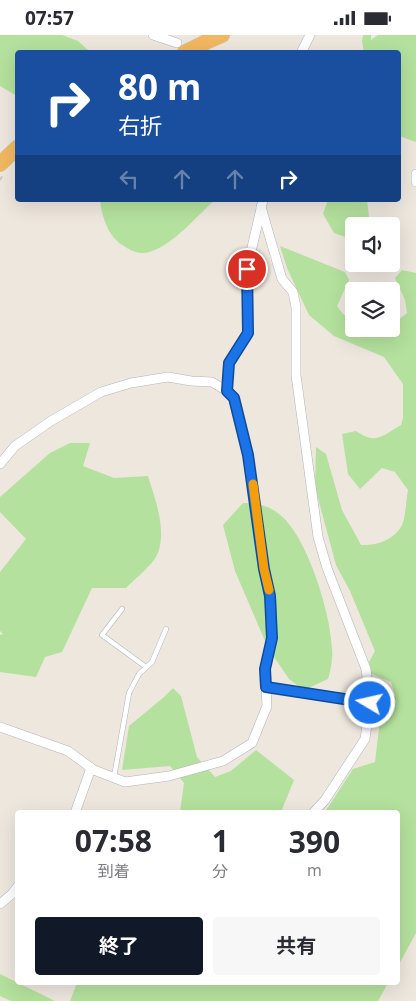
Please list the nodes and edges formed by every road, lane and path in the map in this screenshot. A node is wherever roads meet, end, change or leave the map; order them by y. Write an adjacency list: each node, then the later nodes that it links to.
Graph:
1 (153, 35): 4 (street)
2 (222, 35): 4 (highway, bridge)
3 (310, 35): 5 (street)
4 (180, 48)
5 (302, 50)
6 (15, 150): 7 (highway)
7 (0, 164)
8 (416, 174): 9 (street)
9 (416, 182)
10 (262, 204): 11 (street); 17 (street)
11 (227, 391): 12 (street); 16 (street)
12 (0, 464)
13 (122, 609): 15 (lane)
14 (166, 629): 15 (lane)
15 (146, 667): 20 (lane)
16 (266, 687): 17 (lane); 20 (street)
17 (370, 703): 22 (street)
18 (0, 727): 19 (street)
19 (91, 768): 20 (street); 21 (street)
20 (114, 777)
21 (77, 810)
22 (315, 810)
23 (15, 890): 24 (street)
24 (0, 904)

